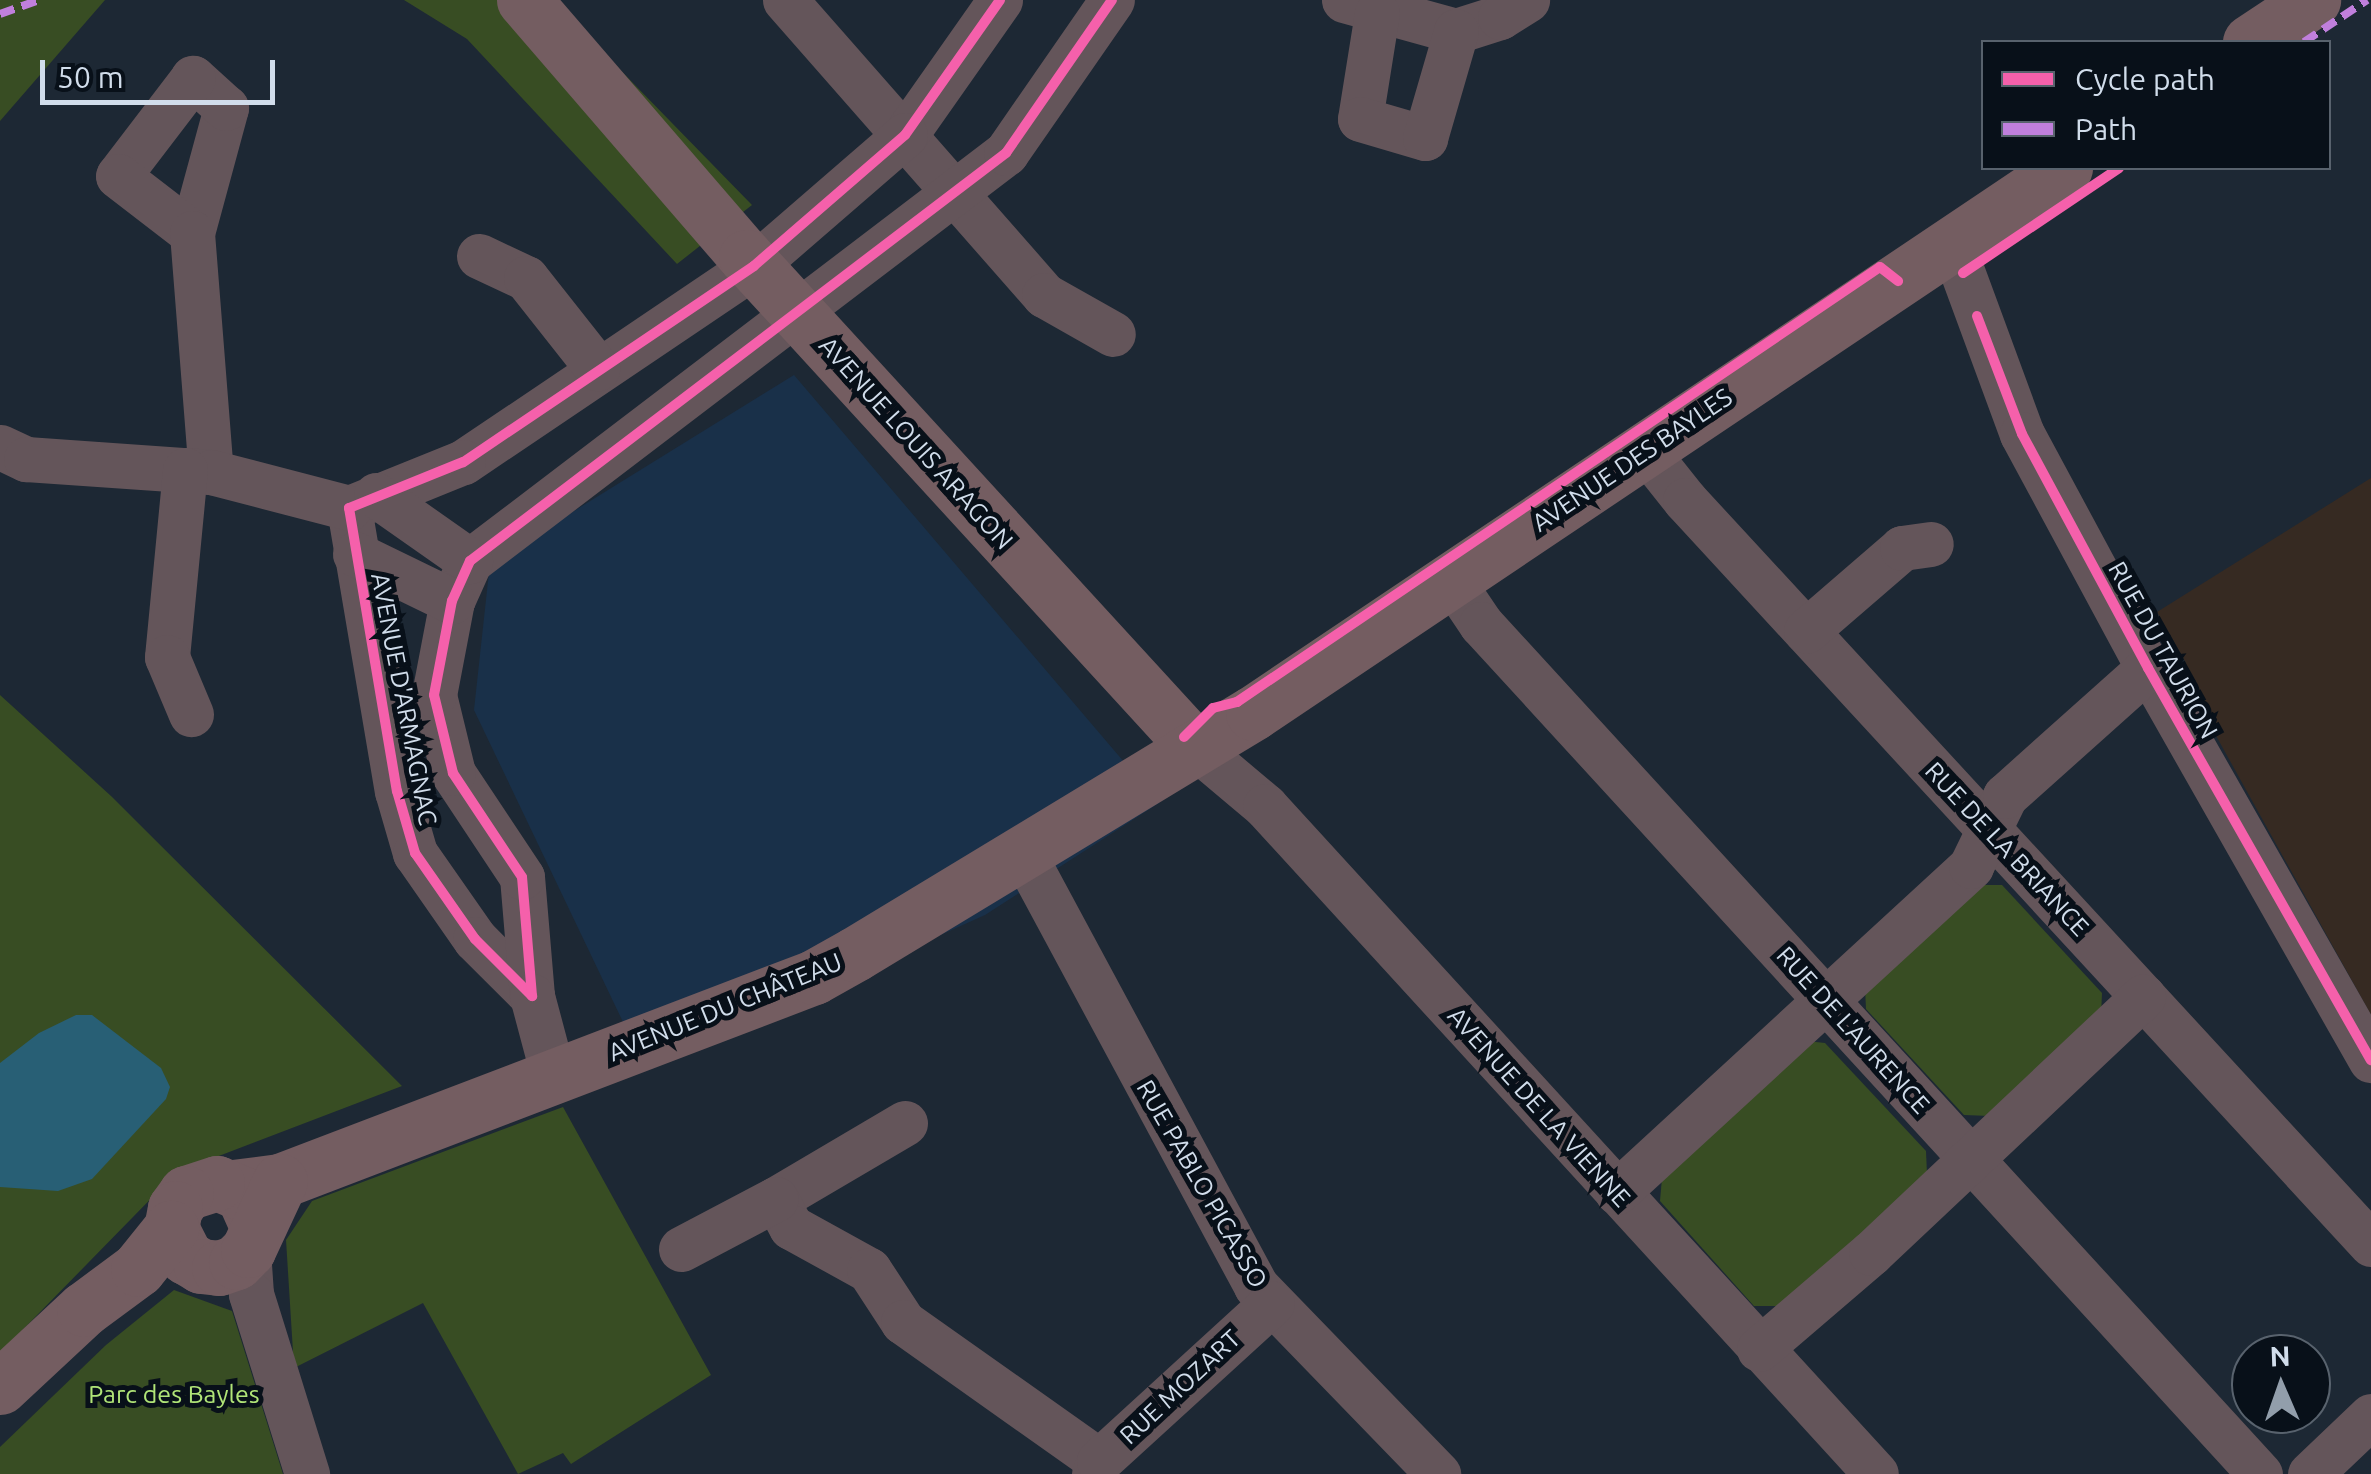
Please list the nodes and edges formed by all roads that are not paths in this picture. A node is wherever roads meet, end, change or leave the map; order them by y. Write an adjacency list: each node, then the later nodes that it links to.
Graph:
1 (524, 0): 16 (main road, AVENUE LOUIS ARAGON)
2 (785, 0): 10 (street)
3 (1000, 0): 10 (street)
4 (1112, 0): 12 (street)
5 (1527, 0): 8 (street)
6 (2313, 0): 9 (main road)
7 (1360, 6): 8 (street); 8 (street)
8 (1456, 32)
9 (2253, 40)
10 (905, 135): 12 (street); 16 (street)
11 (2062, 170): 14 (main road, AVENUE DES BAYLES)
12 (955, 192): 17 (street); 18 (street)
13 (192, 233): 22 (street)
14 (1952, 244): 21 (main road, AVENUE DES BAYLES); 29 (street, RUE DU TAURION)
15 (479, 256): 19 (street)
16 (754, 266): 17 (main road, AVENUE LOUIS ARAGON); 19 (street)
17 (796, 311): 26 (street); 31 (main road, AVENUE LOUIS ARAGON)
18 (1113, 334)
19 (597, 368): 23 (street)
20 (0, 448): 22 (street)
21 (1646, 450): 27 (main road, AVENUE DES BAYLES); 28 (street, RUE DE LA BRIANCE)
22 (198, 471): 23 (street); 30 (street)
23 (363, 502): 25 (street, AVENUE D'ARMAGNAC); 26 (street)
24 (1930, 544): 28 (street)
25 (355, 554): 26 (street, AVENUE D'ARMAGNAC); 34 (street, AVENUE D'ARMAGNAC)
26 (461, 581): 34 (street, AVENUE D'ARMAGNAC)
27 (1452, 581): 31 (main road, AVENUE DES BAYLES); 36 (street, RUE DE L'AURENCE)
28 (1806, 631): 32 (street, RUE DE LA BRIANCE)
29 (2148, 668): 32 (street); 37 (street, RUE DU TAURION)
30 (190, 714)
31 (1195, 747): 33 (main road, AVENUE DU CHÂTEAU); 41 (street, AVENUE DE LA VIENNE)
32 (1990, 831): 35 (street, RUE DE LA BRIANCE); 36 (street)
33 (1023, 852): 38 (main road, AVENUE DU CHÂTEAU); 46 (street, RUE PABLO PICASSO)
34 (532, 996): 38 (street, AVENUE D'ARMAGNAC)
35 (2143, 997): 40 (street); 44 (street, RUE DE LA BRIANCE)
36 (1825, 999): 40 (street, RUE DE L'AURENCE); 41 (street)
37 (2371, 1060)
38 (553, 1075): 43 (main road, AVENUE DU CHÂTEAU)
39 (906, 1123): 42 (street)
40 (1971, 1158): 47 (street); 54 (street, RUE DE L'AURENCE)
41 (1618, 1192): 47 (street, AVENUE DE LA VIENNE)
42 (776, 1198): 45 (street); 50 (street)
43 (220, 1240): 48 (main road, AVENUE DU CHÂTEAU); 51 (street)
44 (2371, 1244)
45 (681, 1249)
46 (1272, 1303): 50 (street, RUE MOZART); 52 (street, RUE PABLO PICASSO)
47 (1760, 1350): 53 (street, AVENUE DE LA VIENNE)
48 (0, 1387)
49 (2371, 1416): 55 (street)
50 (1097, 1468)
51 (307, 1474)
52 (1438, 1474)
53 (1876, 1474)
54 (2260, 1474)
55 (2310, 1474)

